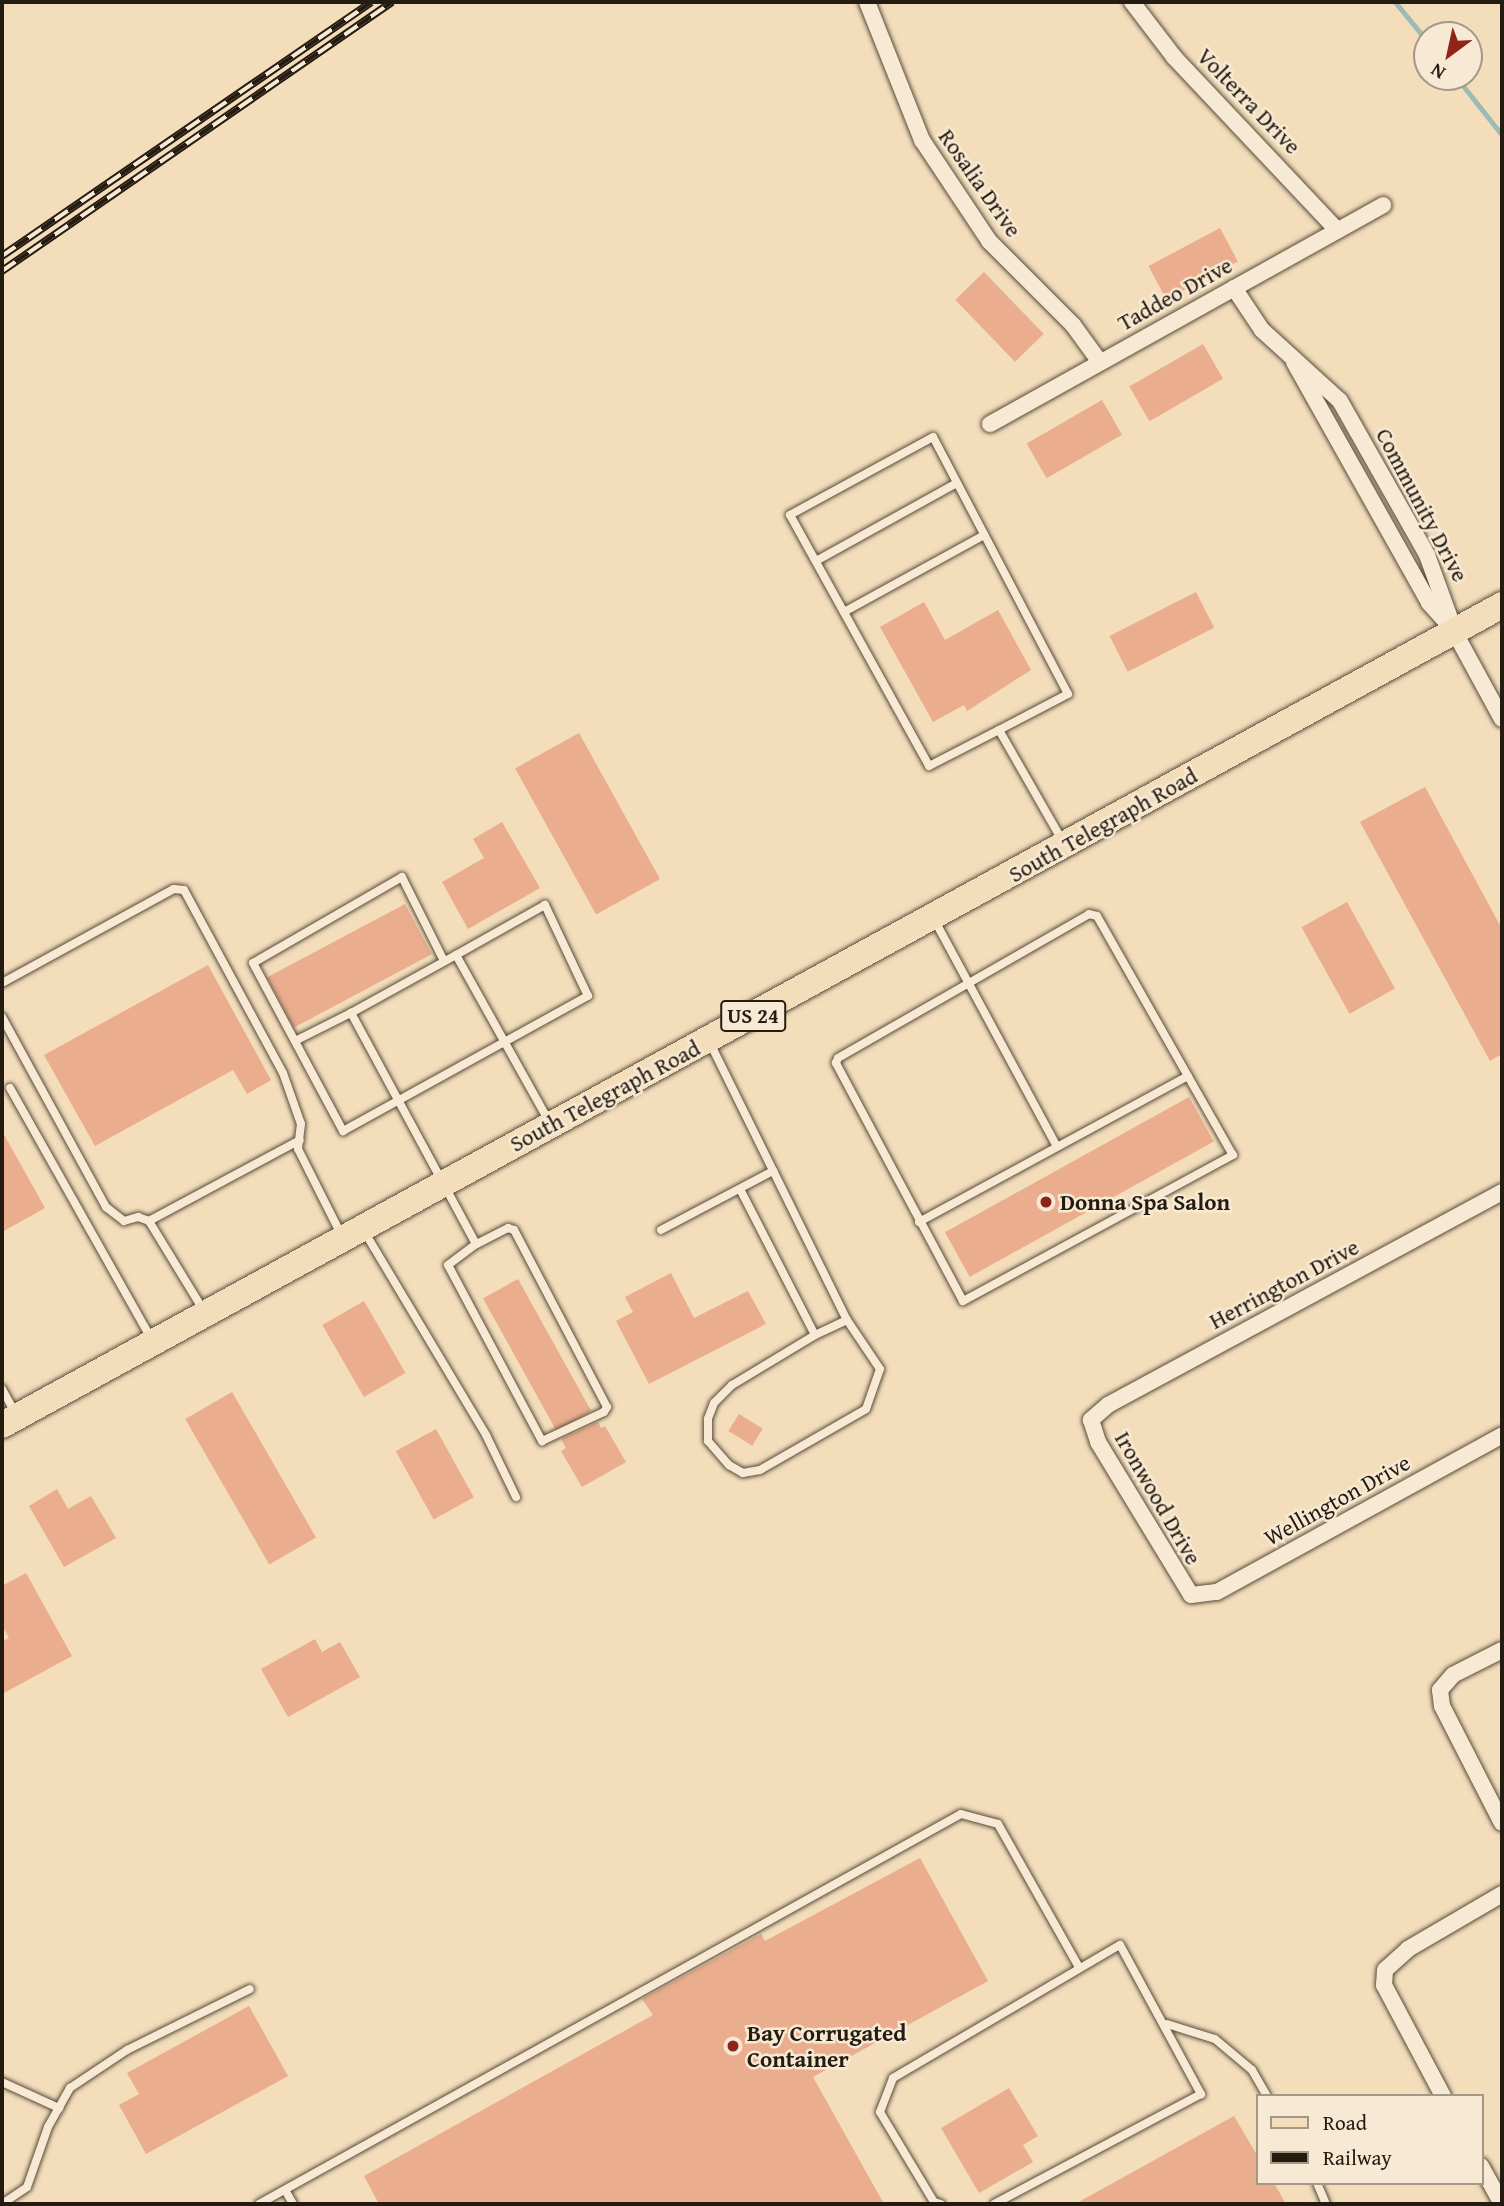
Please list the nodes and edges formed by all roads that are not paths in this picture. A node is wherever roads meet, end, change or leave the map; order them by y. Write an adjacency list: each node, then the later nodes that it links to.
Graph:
1 (867, 2): 6 (street, Rosalia Drive)
2 (1132, 2): 4 (street, Volterra Drive)
3 (1382, 205): 4 (street, Taddeo Drive)
4 (1337, 230): 5 (street, Taddeo Drive)
5 (1234, 288): 6 (street, Taddeo Drive); 7 (street, Community Drive)
6 (1100, 362): 8 (street, Taddeo Drive)
7 (1294, 362): 9 (street, Community Drive); 11 (street, Community Drive)
8 (990, 424)
9 (1384, 477): 11 (lane); 16 (street, Community Drive)
10 (957, 483): 12 (lane); 13 (lane); 13 (lane)
11 (1367, 487): 16 (street, Community Drive)
12 (984, 535): 15 (lane); 18 (lane)
13 (816, 561): 15 (lane)
14 (1502, 606): 16 (main road, South Telegraph Road / US 24)
15 (844, 612): 18 (lane)
16 (1454, 631): 17 (street); 19 (main road, South Telegraph Road / US 24)
17 (1502, 719)
18 (999, 730): 19 (lane)
19 (1065, 845): 20 (main road, South Telegraph Road / US 24)
20 (934, 918): 24 (lane); 27 (main road, South Telegraph Road / US 24)
21 (456, 955): 22 (lane); 29 (lane); 29 (lane)
22 (444, 961): 25 (lane); 28 (lane)
23 (2, 983): 34 (lane)
24 (970, 985): 30 (lane); 35 (lane); 41 (lane)
25 (351, 1013): 28 (lane); 32 (lane)
26 (2, 1017): 40 (lane)
27 (709, 1040): 33 (main road, South Telegraph Road / US 24); 36 (lane)
28 (295, 1041): 32 (lane)
29 (505, 1042): 32 (lane); 33 (lane)
30 (1188, 1076): 35 (lane); 41 (lane)
31 (10, 1088): 48 (lane)
32 (398, 1102): 37 (lane)
33 (551, 1125): 37 (main road, South Telegraph Road / US 24)
34 (300, 1140): 40 (lane); 43 (lane)
35 (1056, 1145): 41 (lane)
36 (773, 1171): 38 (lane); 46 (lane)
37 (442, 1185): 43 (main road, South Telegraph Road / US 24); 44 (lane)
38 (740, 1189): 42 (lane); 47 (lane)
39 (1502, 1192): 50 (street, Herrington Drive)
40 (149, 1221): 45 (lane)
41 (919, 1222)
42 (661, 1230)
43 (353, 1233): 45 (main road, South Telegraph Road / US 24); 53 (lane)
44 (476, 1244): 44 (lane)
45 (206, 1314): 48 (main road, South Telegraph Road / US 24)
46 (847, 1320): 47 (lane); 47 (lane)
47 (815, 1335)
48 (154, 1342): 51 (main road, South Telegraph Road / US 24)
49 (2, 1389): 51 (lane)
50 (1091, 1420): 54 (street, Ironwood Drive)
51 (10, 1421)
52 (1502, 1435): 54 (street, Wellington Drive)
53 (516, 1497)
54 (1191, 1595)
55 (1502, 1650): 56 (street)
56 (1502, 1823)
57 (1502, 1895): 63 (street)
58 (1079, 1967): 60 (lane); 67 (lane); 71 (lane)
59 (250, 1989): 64 (lane)
60 (1167, 2024): 62 (lane); 72 (lane)
61 (2, 2082): 64 (lane)
62 (1265, 2094)
63 (1442, 2094)
64 (59, 2108): 68 (lane)
65 (1483, 2170): 74 (street)
66 (1318, 2185): 73 (lane)
67 (285, 2190): 69 (lane); 70 (lane)
68 (2, 2204)
69 (259, 2204)
70 (293, 2204)
71 (941, 2204)
72 (994, 2204)
73 (1326, 2204)
74 (1502, 2204)

